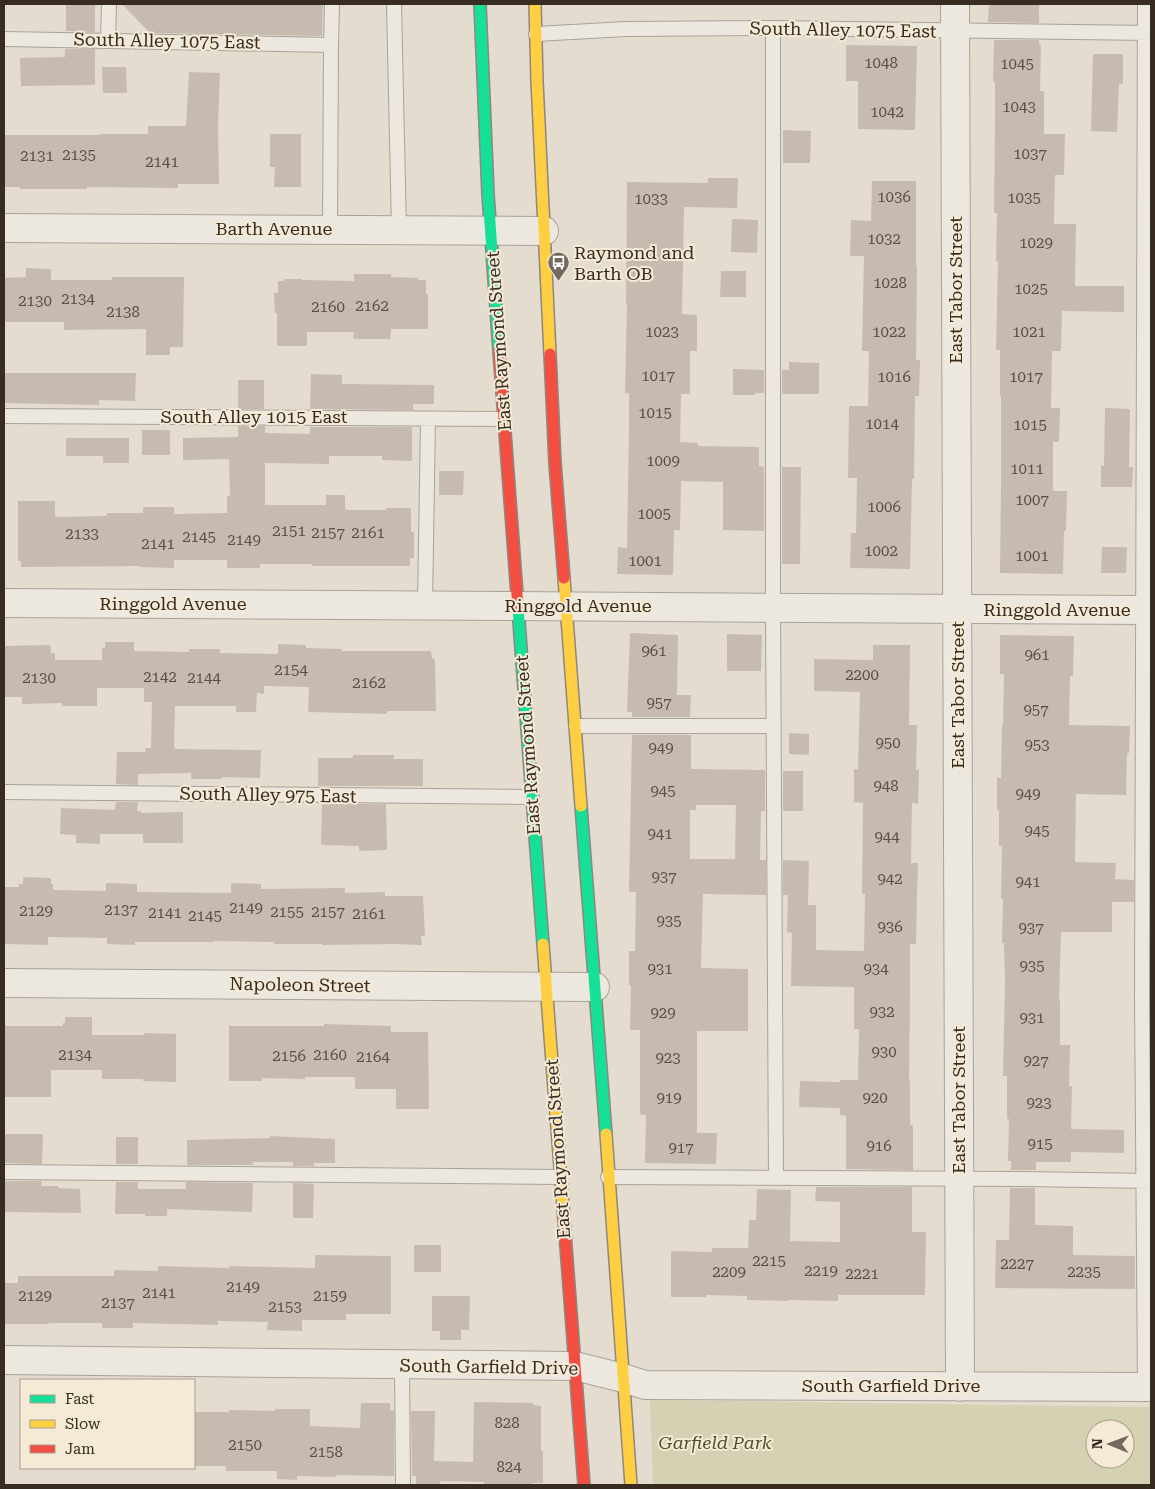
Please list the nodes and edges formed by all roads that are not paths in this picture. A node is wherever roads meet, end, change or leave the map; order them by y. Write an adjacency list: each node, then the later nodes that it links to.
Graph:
1 (109, 4): 13 (lane)
2 (332, 4): 14 (lane)
3 (394, 4): 17 (lane)
4 (480, 4): 18 (main road, East Raymond Street)
5 (535, 4): 11 (main road)
6 (955, 4): 9 (street, East Tabor Street)
7 (1145, 4): 10 (lane)
8 (773, 28): 9 (lane, South Alley 1075 East); 11 (lane, South Alley 1075 East); 27 (lane)
9 (955, 31): 10 (lane, South Alley 1075 East); 28 (street, East Tabor Street)
10 (1148, 33): 29 (lane)
11 (536, 34): 19 (main road)
12 (4, 39): 13 (lane, South Alley 1075 East)
13 (108, 40): 14 (lane, South Alley 1075 East)
14 (330, 45): 16 (lane)
15 (4, 228): 16 (street, Barth Avenue)
16 (330, 230): 17 (street, Barth Avenue)
17 (399, 230): 18 (street, Barth Avenue)
18 (491, 231): 19 (street, Barth Avenue); 22 (main road, East Raymond Street)
19 (544, 231): 26 (main road)
20 (4, 416): 21 (lane, South Alley 1015 East)
21 (428, 419): 22 (lane, South Alley 1015 East); 24 (lane)
22 (504, 419): 25 (main road, East Raymond Street)
23 (4, 603): 24 (street, Ringgold Avenue)
24 (425, 606): 25 (street, Ringgold Avenue)
25 (518, 606): 26 (street, Ringgold Avenue); 33 (main road, East Raymond Street)
26 (567, 606): 27 (street, Ringgold Avenue); 30 (main road)
27 (773, 608): 28 (street, Ringgold Avenue); 31 (lane)
28 (957, 609): 29 (street, Ringgold Avenue); 41 (street, East Tabor Street)
29 (1148, 610): 42 (lane)
30 (576, 726): 31 (lane); 36 (main road)
31 (774, 726): 40 (lane)
32 (4, 792): 33 (lane, South Alley 975 East)
33 (532, 797): 35 (main road, East Raymond Street)
34 (4, 982): 35 (street, Napoleon Street)
35 (547, 987): 36 (street, Napoleon Street); 38 (main road, East Raymond Street)
36 (595, 988): 39 (main road)
37 (4, 1172): 38 (lane)
38 (560, 1177): 45 (main road, East Raymond Street)
39 (608, 1177): 40 (lane); 46 (main road)
40 (776, 1178): 41 (lane)
41 (959, 1179): 42 (lane); 47 (street, East Tabor Street)
42 (1148, 1181): 48 (lane)
43 (4, 1360): 44 (street, South Garfield Drive)
44 (402, 1365): 45 (street, South Garfield Drive); 49 (lane)
45 (574, 1366): 46 (street, South Garfield Drive); 50 (main road, East Raymond Street)
46 (623, 1378): 47 (street, South Garfield Drive); 51 (main road)
47 (960, 1387): 48 (street, South Garfield Drive)
48 (1148, 1387)
49 (403, 1485)
50 (584, 1485)
51 (630, 1485)

